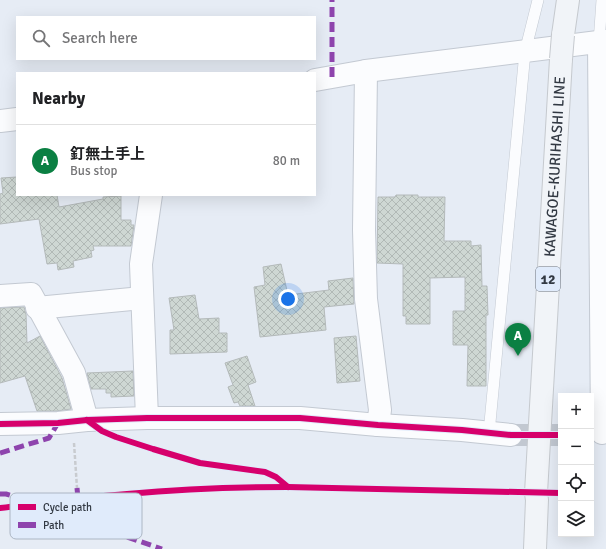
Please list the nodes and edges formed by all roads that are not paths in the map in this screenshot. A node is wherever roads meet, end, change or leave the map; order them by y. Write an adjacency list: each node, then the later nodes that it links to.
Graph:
1 (538, 0): 5 (lane)
2 (568, 0): 22 (main road, KAWAGOE-KURIHASHI LINE / 12, bridge)
3 (602, 0): 4 (lane)
4 (603, 42): 5 (street); 11 (street)
5 (525, 52): 6 (street); 19 (lane)
6 (366, 71): 7 (street); 18 (street)
7 (316, 80)
8 (16, 119): 9 (street)
9 (0, 121)
10 (151, 196): 13 (street)
11 (604, 196): 20 (street)
12 (0, 296): 14 (street)
13 (142, 298): 14 (street); 15 (street)
14 (37, 308): 16 (street)
15 (147, 418): 16 (street); 18 (street)
16 (87, 420): 17 (street)
17 (0, 424)
18 (378, 425): 19 (street)
19 (489, 433): 21 (street)
20 (600, 433)
21 (511, 434)
22 (535, 549)

